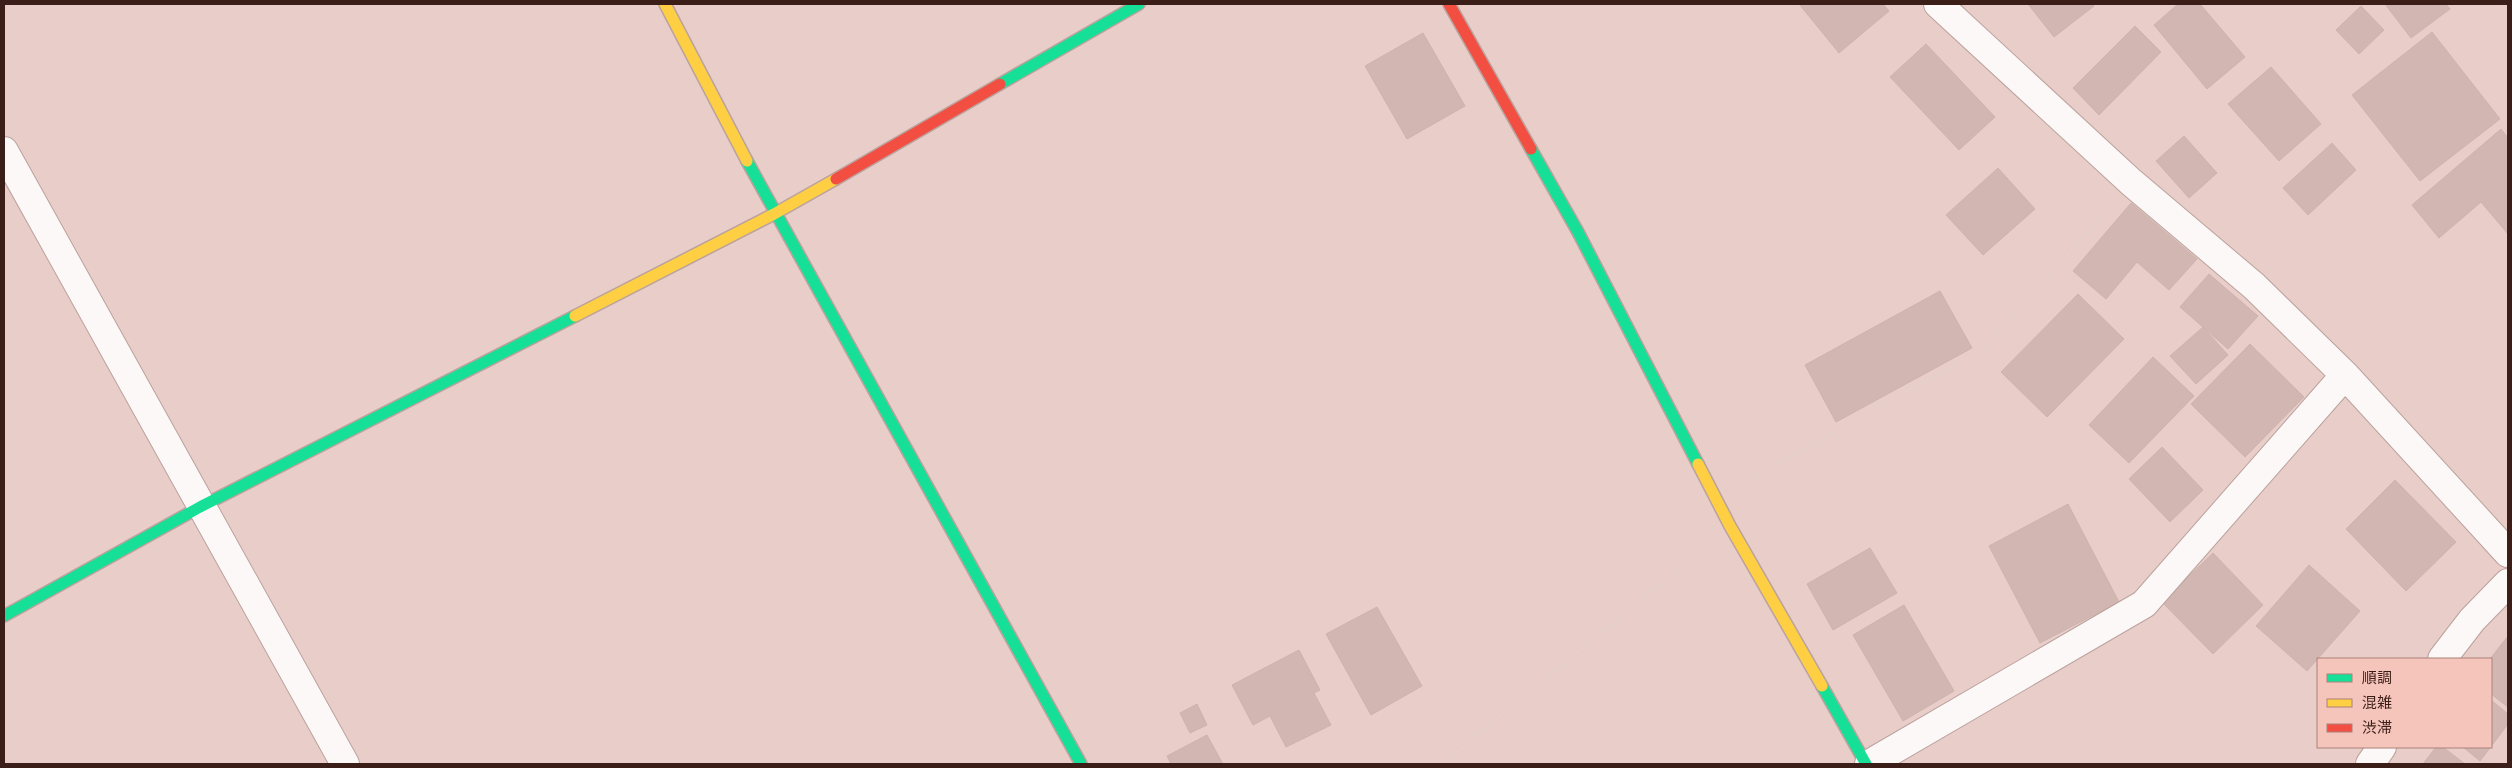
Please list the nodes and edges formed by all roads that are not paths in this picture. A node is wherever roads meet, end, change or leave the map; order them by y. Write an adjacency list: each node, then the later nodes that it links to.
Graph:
1 (665, 4): 6 (street)
2 (1139, 4): 6 (street)
3 (1449, 4): 16 (street)
4 (1938, 4): 7 (street)
5 (4, 151): 8 (street)
6 (774, 214): 8 (street); 15 (street)
7 (2345, 375): 9 (street); 16 (street)
8 (200, 508): 11 (street); 14 (street)
9 (2508, 553)
10 (2508, 584): 12 (street)
11 (4, 616)
12 (2443, 658)
13 (2381, 748): 17 (street)
14 (345, 764)
15 (1080, 764)
16 (1867, 764)
17 (2370, 764)

